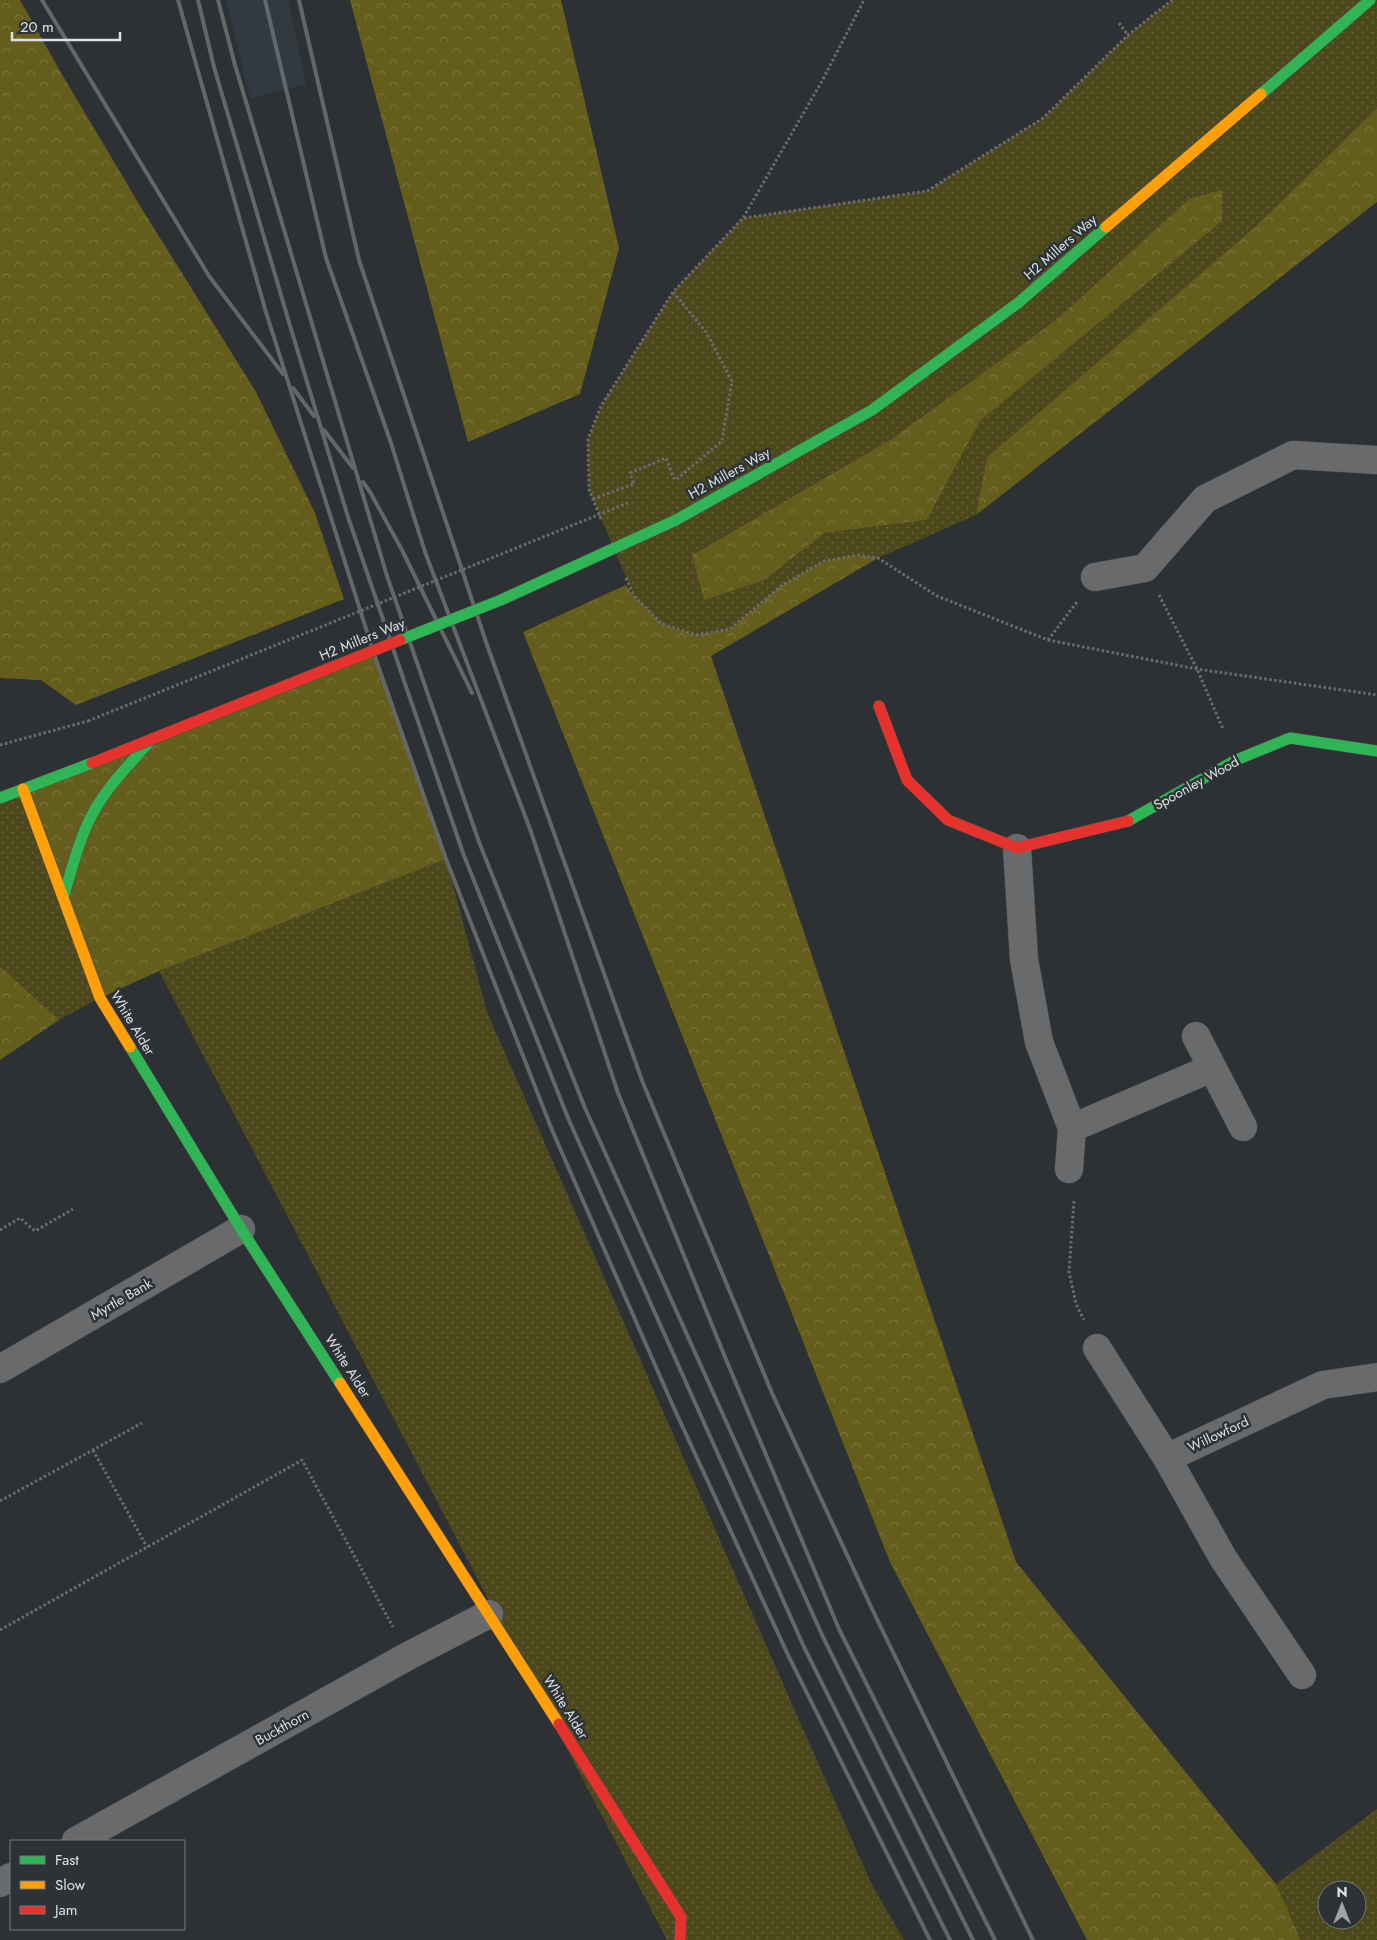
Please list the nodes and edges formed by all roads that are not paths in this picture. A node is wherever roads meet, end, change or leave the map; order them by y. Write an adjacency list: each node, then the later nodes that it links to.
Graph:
1 (1370, 0): 5 (street, H2 Millers Way, bridge)
2 (1377, 460): 3 (street)
3 (1095, 577)
4 (878, 706): 9 (street)
5 (152, 739): 7 (street, H2 Millers Way, bridge); 10 (street)
6 (1377, 751): 9 (street, Spoonley Wood)
7 (23, 789): 8 (street, H2 Millers Way); 10 (street, White Alder)
8 (0, 798)
9 (1016, 848): 14 (street)
10 (63, 898): 16 (street, White Alder)
11 (1196, 1036): 12 (street)
12 (1212, 1068): 13 (street); 14 (street)
13 (1243, 1127)
14 (1072, 1128): 15 (street)
15 (1069, 1169)
16 (241, 1229): 18 (street, Myrtle Bank); 21 (street, White Alder)
17 (1097, 1348): 20 (street)
18 (0, 1369)
19 (1377, 1377): 20 (street, Willowford)
20 (1167, 1458): 22 (street)
21 (489, 1614): 23 (street, Buckthorn); 24 (street, White Alder)
22 (1302, 1675)
23 (78, 1840)
24 (680, 1940)

